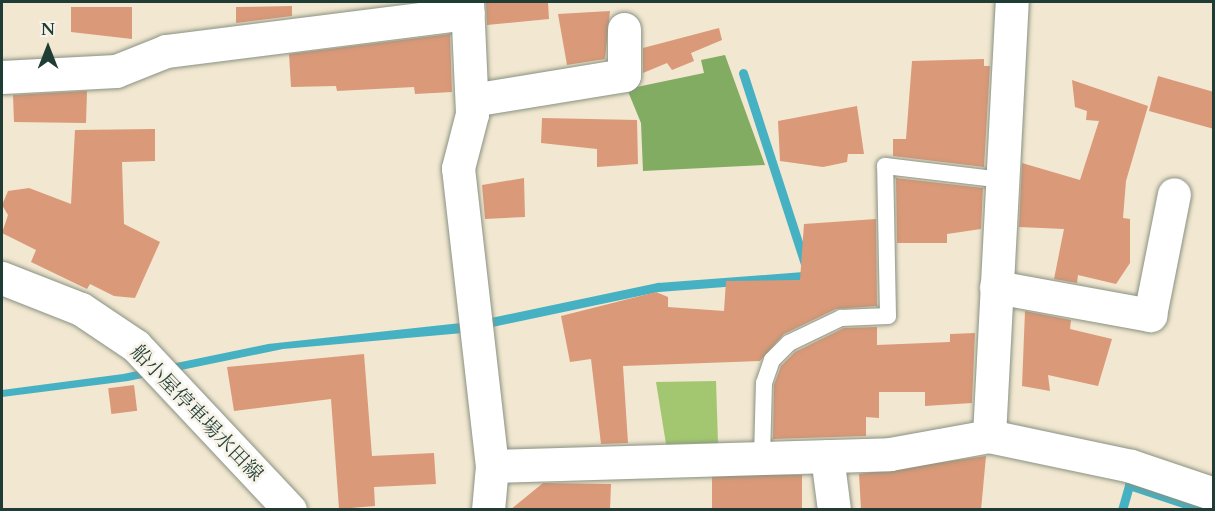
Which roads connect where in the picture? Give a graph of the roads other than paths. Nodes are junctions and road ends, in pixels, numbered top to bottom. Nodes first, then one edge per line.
1 (1012, 2) edge
2 (467, 7) edge
3 (624, 29) dead end
4 (2, 77) edge
5 (472, 100) junction
6 (1002, 180) junction
7 (1174, 194) dead end
8 (2, 278) edge
9 (996, 287) junction
10 (989, 436) junction
11 (827, 456) junction
12 (762, 458) junction
13 (492, 466) junction
14 (1214, 494) edge
15 (290, 510) edge
16 (488, 510) edge
17 (834, 510) edge

1 - 6 street
2 - 4 street
2 - 5 street
3 - 5 street
5 - 13 street
6 - 9 street
6 - 12 lane
7 - 9 street
8 - 15 street, 船小屋停車場水田線
9 - 10 street
10 - 11 street
10 - 14 street
11 - 12 street
11 - 17 street
12 - 13 street
13 - 16 street

